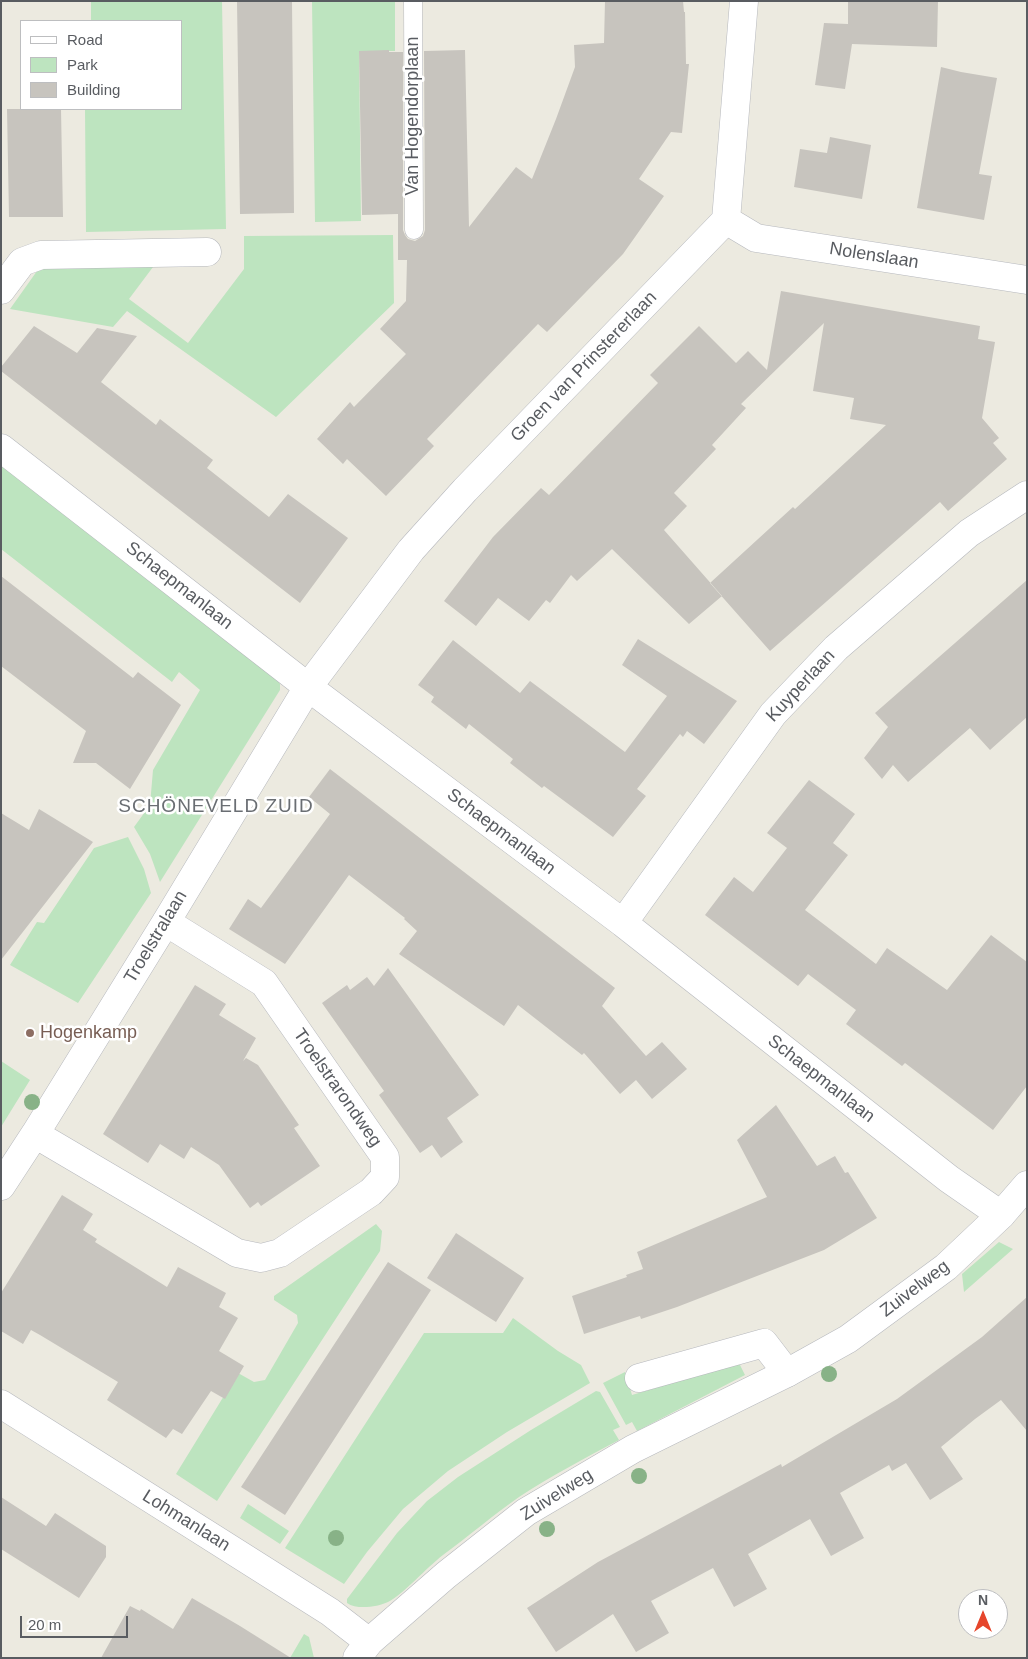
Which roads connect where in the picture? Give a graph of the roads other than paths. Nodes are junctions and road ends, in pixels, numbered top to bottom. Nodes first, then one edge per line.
1 (413, 1) edge
2 (744, 1) edge
3 (726, 220) junction
4 (414, 230) dead end
5 (207, 252) dead end
6 (1027, 280) edge
7 (1, 290) edge
8 (1, 448) edge
9 (1027, 495) edge
10 (308, 687) junction
11 (166, 922) junction
12 (623, 923) junction
13 (35, 1134) junction
14 (1027, 1184) edge
15 (1, 1186) edge
16 (1000, 1215) junction
17 (787, 1374) junction
18 (639, 1378) dead end
19 (1, 1404) edge
20 (363, 1650) edge

1 - 4 lane, Van Hogendorplaan
2 - 3 street
3 - 6 street, Nolenslaan
3 - 10 street, Groen van Prinstererlaan
5 - 7 street
8 - 10 street, Schaepmanlaan
9 - 12 street, Kuyperlaan
10 - 11 street, Troelstralaan
10 - 12 street, Schaepmanlaan
11 - 13 street, Troelstralaan
11 - 13 street, Troelstrarondweg
12 - 16 street, Schaepmanlaan
13 - 15 street, Troelstralaan
14 - 16 street, Zuivelweg
16 - 17 street, Zuivelweg
17 - 18 street
17 - 20 street, Zuivelweg
19 - 20 street, Lohmanlaan

